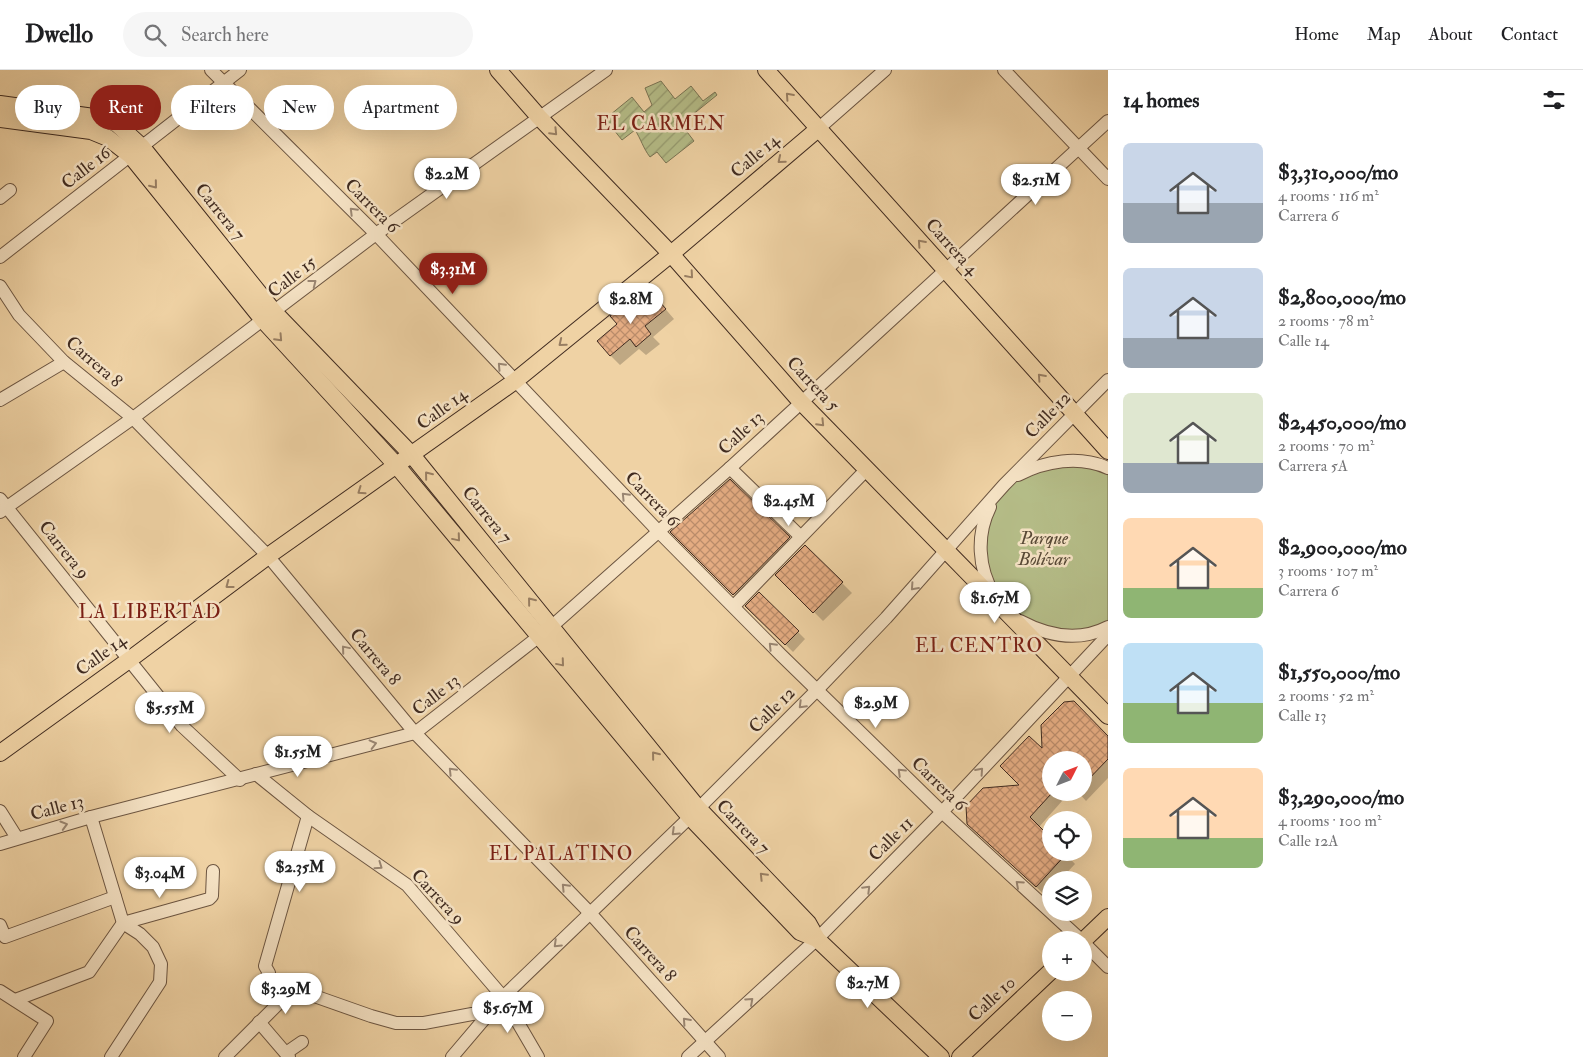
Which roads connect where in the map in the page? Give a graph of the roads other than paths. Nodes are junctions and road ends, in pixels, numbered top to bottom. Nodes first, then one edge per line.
1 (211, 70) edge
2 (240, 70) edge
3 (498, 70) edge
4 (606, 70) edge
5 (766, 70) edge
6 (885, 70) edge
7 (1004, 70) edge
8 (224, 83) junction
9 (0, 104) edge
10 (539, 117) junction
11 (0, 119) edge
12 (1108, 121) edge
13 (818, 129) junction
14 (113, 131) junction
15 (1077, 150) junction
16 (136, 152) junction
17 (1108, 179) edge
18 (376, 234) junction
19 (671, 254) junction
20 (0, 257) edge
21 (946, 271) junction
22 (0, 286) edge
23 (269, 317) junction
24 (64, 362) junction
25 (1108, 380) edge
26 (515, 381) junction
27 (0, 400) edge
28 (800, 401) junction
29 (1073, 413) junction
30 (134, 418) junction
31 (1108, 451) edge
32 (412, 455) junction
33 (397, 466) junction
34 (730, 468) junction
35 (1108, 468) edge
36 (866, 470) junction
37 (1004, 485) junction
38 (2, 506) edge
39 (659, 532) junction
40 (800, 536) junction
41 (946, 550) junction
42 (268, 556) junction
43 (734, 606) junction
44 (1005, 611) junction
45 (1108, 627) edge
46 (546, 632) junction
47 (1108, 635) edge
48 (129, 660) junction
49 (1068, 676) junction
50 (817, 690) junction
51 (1108, 716) edge
52 (416, 733) junction
53 (0, 753) edge
54 (256, 774) junction
55 (240, 780) junction
56 (0, 811) edge
57 (942, 812) junction
58 (694, 813) junction
59 (308, 816) junction
60 (91, 817) junction
61 (17, 838) junction
62 (0, 844) edge
63 (213, 871) dead end
64 (115, 897) junction
65 (590, 913) junction
66 (1108, 917) edge
67 (123, 923) junction
68 (2, 931) edge
69 (1072, 931) edge
70 (1092, 932) edge
71 (817, 939) junction
72 (1092, 950) edge
73 (1108, 966) edge
74 (1042, 980) edge
75 (293, 989) junction
76 (0, 991) edge
77 (503, 997) junction
78 (15, 1000) junction
79 (489, 1014) junction
80 (259, 1022) junction
81 (302, 1042) dead end
82 (704, 1042) junction
83 (288, 1055) edge
84 (456, 1055) edge
85 (24, 1057) edge
86 (111, 1057) edge
87 (224, 1057) edge
88 (538, 1057) edge
89 (688, 1057) edge
90 (719, 1057) edge
91 (941, 1057) edge
92 (960, 1057) edge

1 - 8 street, Carrera 6
2 - 8 street, Calle 16
3 - 10 main road, Carrera 5
4 - 10 street, Calle 15
13 -> 5 main road, Carrera 4
6 - 13 street, Calle 14
7 - 15 street
8 - 16 street, Calle 16
18 -> 8 street, Carrera 6
9 - 14 main road
10 - 18 street, Calle 15
10 -> 19 main road, Carrera 5
11 - 14 main road
12 - 15 street
13 -> 19 main road, Calle 14
21 -> 13 main road, Carrera 4
14 - 16 main road, Carrera 7
15 - 17 street
15 - 21 street
16 - 20 street, Calle 16
16 - 23 main road, Carrera 7
23 -> 18 street, Calle 15
26 -> 18 street, Carrera 6
19 -> 26 main road, Calle 14
19 -> 28 main road, Carrera 5
21 - 28 street, Calle 13
29 -> 21 main road, Carrera 4
22 - 24 street, Carrera 8
23 - 30 street, Calle 15
23 - 32 main road, Carrera 7
23 -> 33 main road, Carrera 7
24 - 27 street
24 - 30 street, Carrera 8
25 - 29 street, Calle 12
26 - 32 main road, Calle 14
39 -> 26 street, Carrera 6
28 - 34 street, Calle 13
28 -> 36 main road, Carrera 5
29 - 31 main road, Carrera 4
29 - 37 street, Calle 12
30 - 38 street, Calle 15
30 - 42 street, Carrera 8
32 - 33 main road, Calle 14
46 -> 32 main road, Carrera 7
33 -> 42 main road, Calle 14
33 -> 46 main road, Carrera 7
34 - 39 street, Calle 13
34 - 40 street
35 - 37 street
36 - 40 street
36 - 41 main road, Carrera 5
37 - 41 street, Calle 12
37 - 44 street
38 - 48 street, Carrera 9
39 - 43 street, Carrera 6
39 - 46 street, Calle 13
40 - 43 street
41 - 44 main road, Carrera 5
41 -> 50 street, Calle 12
42 -> 48 main road, Calle 14
52 -> 42 street, Carrera 8
50 -> 43 street, Carrera 6
44 - 45 street
44 - 49 main road, Carrera 5
46 - 52 street, Calle 13
46 - 58 main road, Carrera 7
47 - 49 street, Calle 11
48 - 53 main road, Calle 14
48 - 55 street, Carrera 9
49 - 51 main road, Carrera 5
57 -> 49 street, Calle 11
57 -> 50 street, Carrera 6
50 -> 58 street, Calle 12
54 -> 52 street, Calle 13
65 -> 52 street, Carrera 8
54 - 55 street, Calle 13
54 - 59 street, Carrera 9
55 - 60 street, Calle 13
56 - 61 street
69 -> 57 street, Carrera 6
71 -> 57 street, Calle 11
58 -> 65 street, Calle 12
58 - 71 main road, Carrera 7
59 - 75 street
59 -> 77 street, Carrera 9
61 -> 60 street, Calle 13
60 - 64 street
61 - 62 street, Calle 13
63 - 67 street
64 - 67 street
64 - 68 street
65 -> 77 street, Calle 12
82 -> 65 street, Carrera 8
66 - 70 main road
67 - 78 street
67 - 86 street
82 -> 71 street, Calle 11
71 - 91 main road, Carrera 7
72 - 73 street, Carrera 6
74 - 92 main road, Calle 10
75 - 79 street
75 - 80 street
76 - 78 street
77 - 79 street, Calle 12
77 - 88 street, Carrera 9
78 - 85 street
79 - 84 street, Calle 12
80 - 83 street
80 - 87 street
81 - 83 street
82 - 89 street, Calle 11
82 - 90 street, Carrera 8

